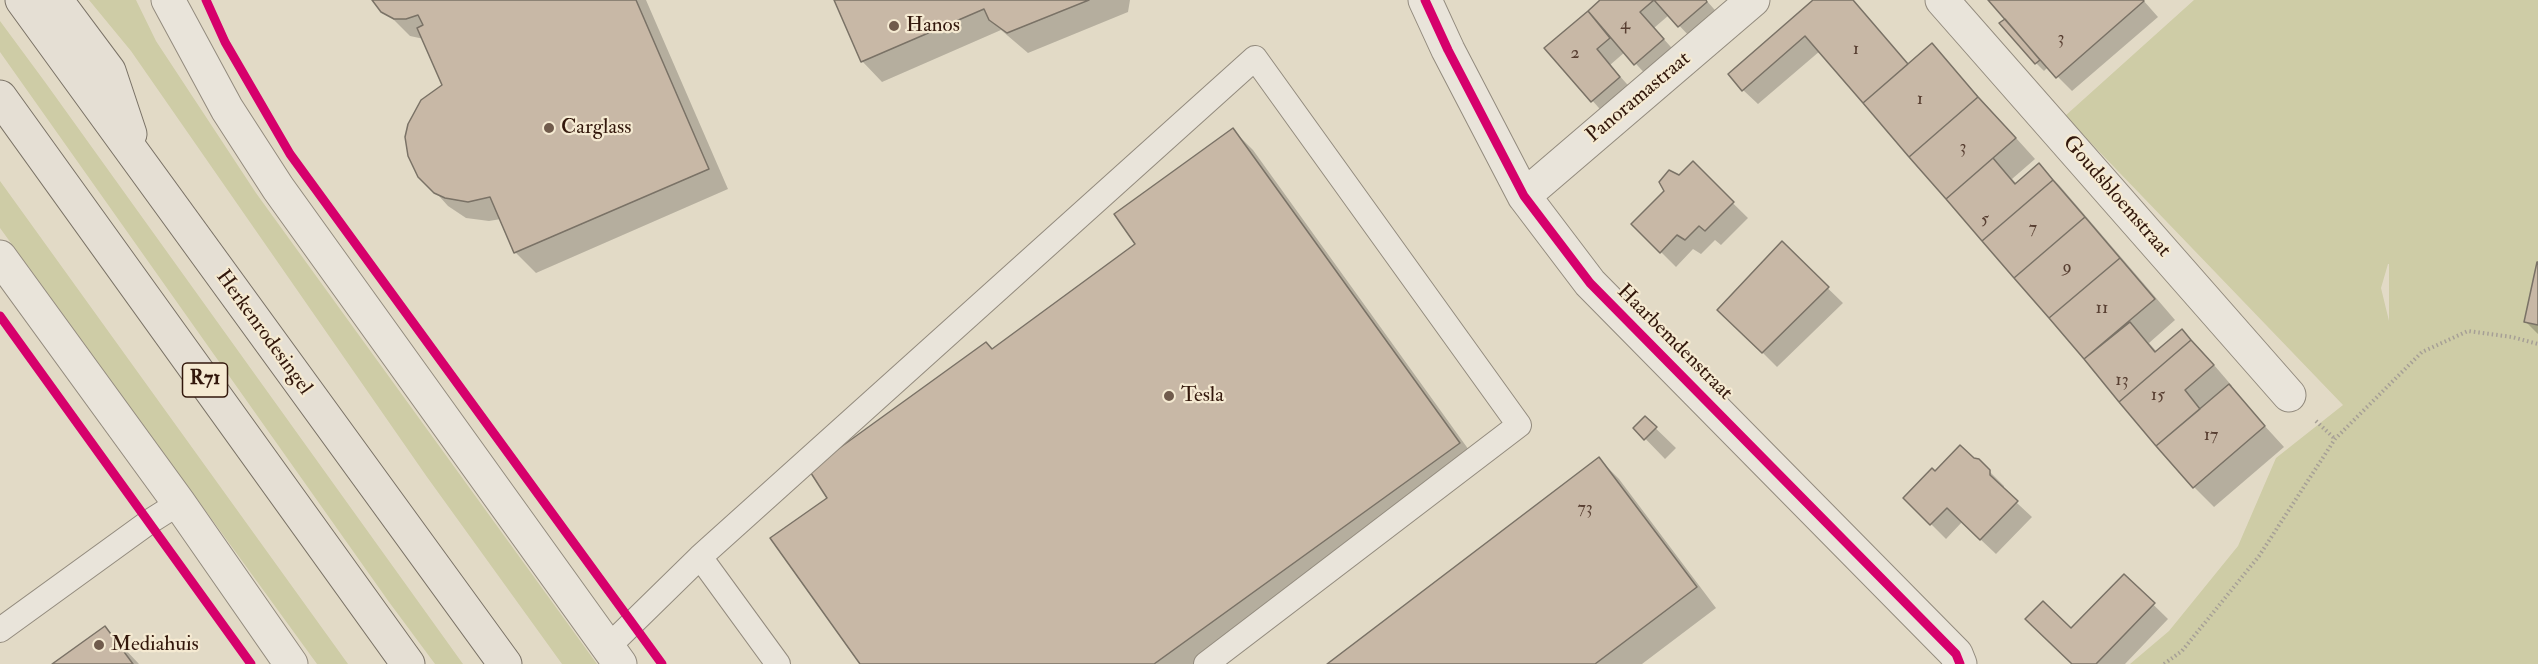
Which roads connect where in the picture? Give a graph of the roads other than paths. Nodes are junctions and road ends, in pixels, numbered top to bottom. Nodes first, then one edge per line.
1 (21, 0) edge
2 (56, 0) edge
3 (168, 0) edge
4 (1425, 0) edge
5 (1754, 0) edge
6 (1942, 0) edge
7 (0, 97) edge
8 (140, 165) junction
9 (1524, 196) junction
10 (0, 257) edge
11 (2289, 395) dead end
12 (179, 503) junction
13 (700, 557) junction
14 (0, 630) edge
15 (614, 655) edge
16 (291, 664) edge
17 (408, 664) edge
18 (506, 664) edge
19 (778, 664) edge
20 (1206, 664) edge
21 (1960, 664) edge

1 - 8 highway, Herkenrodesingel
2 - 8 highway
3 - 15 street
4 - 9 street, Haarbemdenstraat
5 - 9 street, Panoramastraat
6 - 11 street, Goudsbloemstraat
7 - 17 highway, R71
8 - 18 highway, Herkenrodesingel
9 - 21 street, Haarbemdenstraat
10 - 12 street
12 - 14 lane
12 - 16 street
13 - 15 lane
13 - 19 lane
13 - 20 lane

